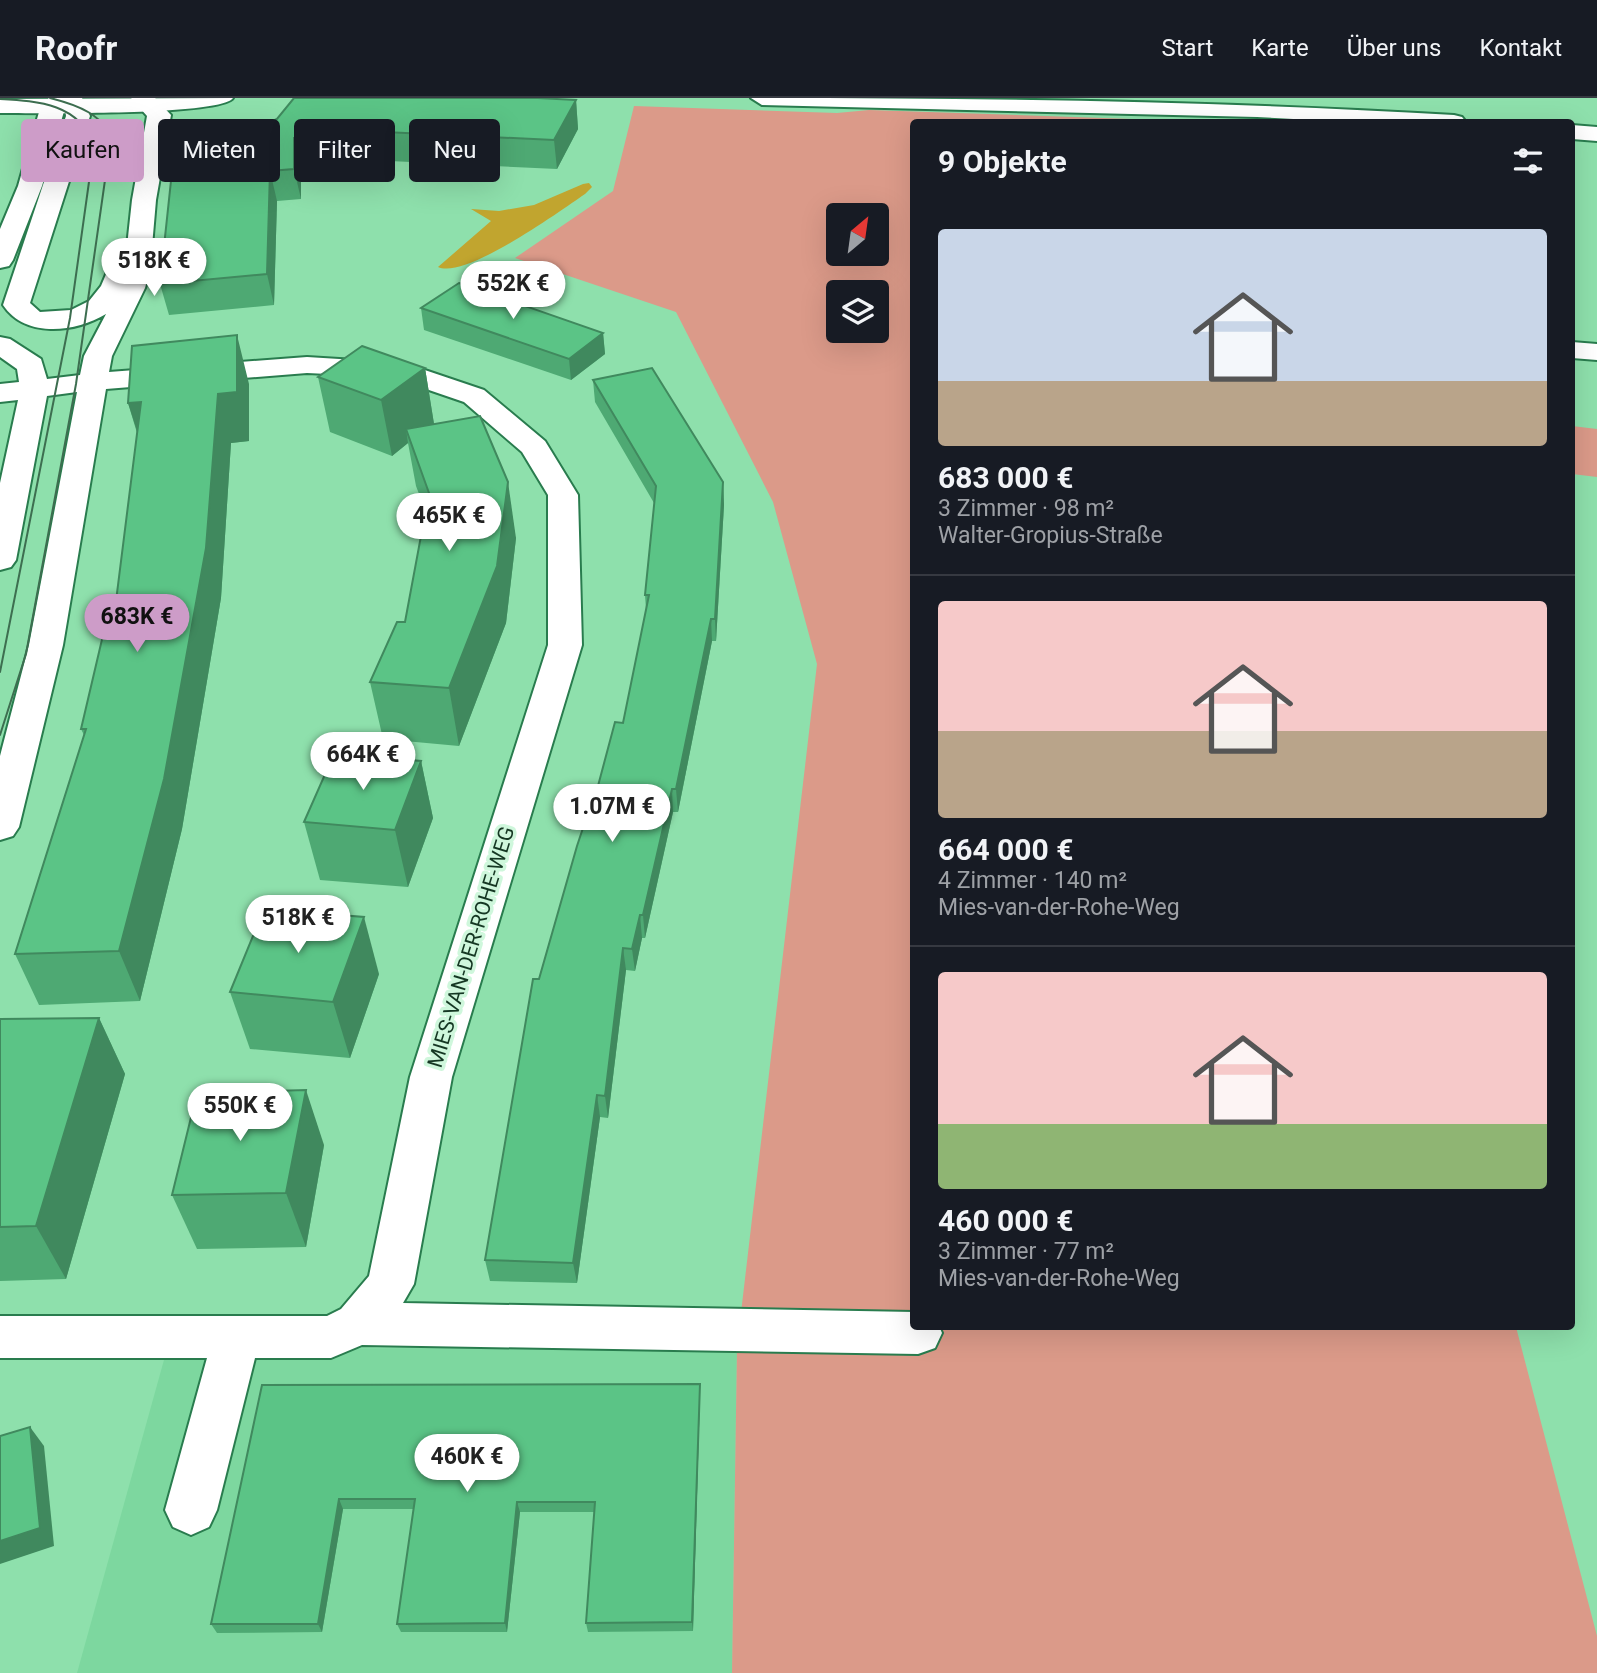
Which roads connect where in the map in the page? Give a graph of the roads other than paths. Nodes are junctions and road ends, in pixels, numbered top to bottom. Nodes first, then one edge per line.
1 (222, 98) edge
2 (762, 98) edge
3 (153, 100) edge
4 (66, 102) edge
5 (0, 106) edge
6 (1258, 116) edge
7 (1356, 119) edge
8 (1575, 132) edge
9 (1597, 134) edge
10 (30, 186) junction
11 (0, 188) edge
12 (0, 260) edge
13 (0, 345) edge
14 (1575, 350) edge
15 (1597, 352) edge
16 (93, 382) junction
17 (34, 389) junction
18 (0, 393) edge
19 (0, 560) edge
20 (0, 827) edge
21 (358, 1324) junction
22 (918, 1333) dead end
23 (0, 1337) edge
24 (237, 1338) junction
25 (191, 1510) dead end

1 - 3 street
2 - 6 street
3 - 4 street
3 - 4 street
3 - 16 street
4 - 5 street
4 - 10 street
6 - 7 street
8 - 9 street
10 - 11 street
10 - 12 street
13 - 17 street
14 - 15 street
16 - 17 street, MIES-VAN-DER-ROHE-WEG
16 - 20 street
16 - 21 street, MIES-VAN-DER-ROHE-WEG
17 - 18 street, MIES-VAN-DER-ROHE-WEG
17 - 19 street
21 - 22 street, MIES-VAN-DER-ROHE-WEG
21 - 24 street, MIES-VAN-DER-ROHE-WEG
23 - 24 street, MIES-VAN-DER-ROHE-WEG
24 - 25 street

